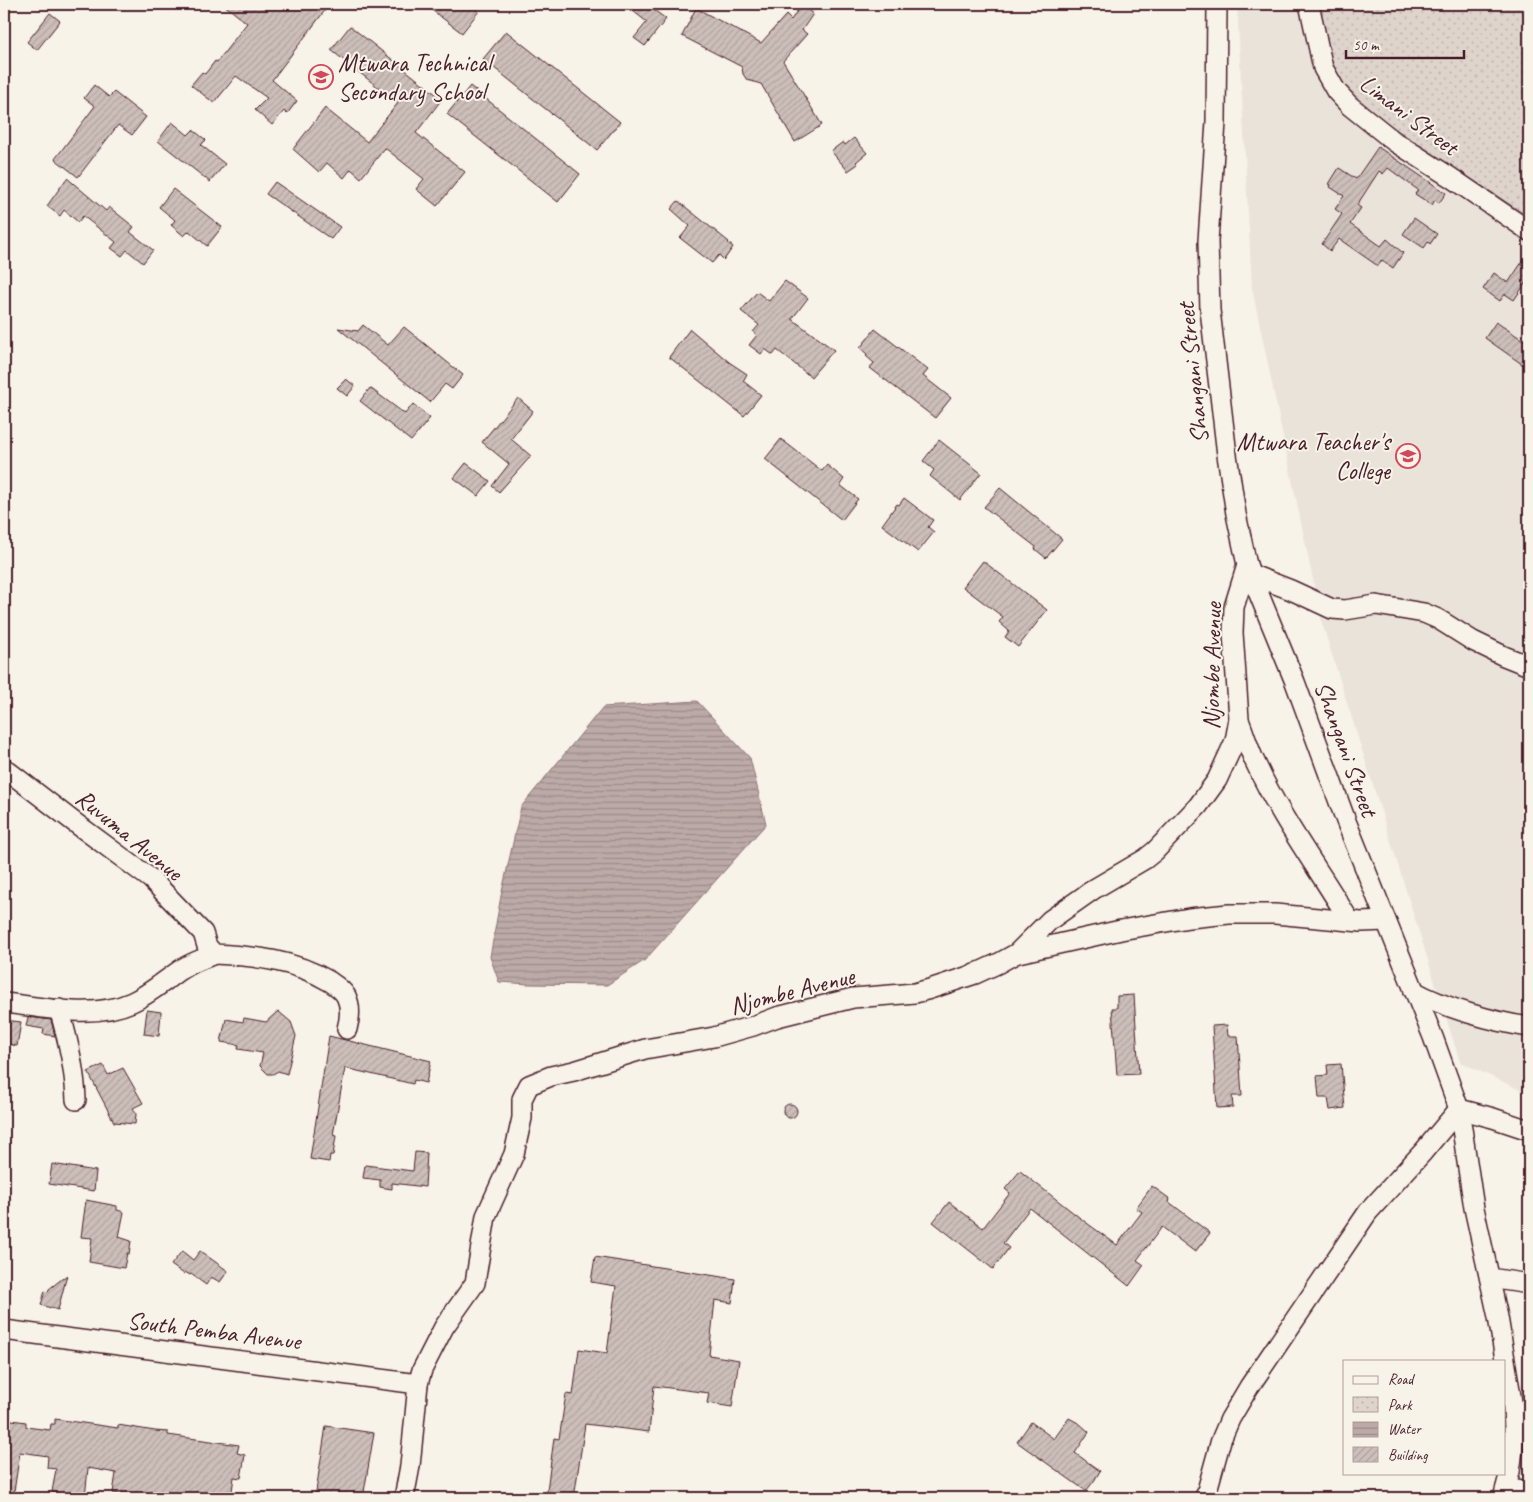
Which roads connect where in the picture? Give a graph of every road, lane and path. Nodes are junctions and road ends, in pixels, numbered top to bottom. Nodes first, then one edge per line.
1 (1309, 4) edge
2 (1215, 5) edge
3 (1529, 231) edge
4 (1249, 569) junction
5 (1529, 666) edge
6 (1239, 719) junction
7 (4, 768) edge
8 (1349, 920) junction
9 (1386, 921) junction
10 (1016, 953) junction
11 (214, 954) junction
12 (1414, 991) junction
13 (4, 1003) edge
14 (59, 1009) junction
15 (1529, 1027) edge
16 (347, 1029) dead end
17 (76, 1100) dead end
18 (1459, 1109) junction
19 (1529, 1130) edge
20 (1490, 1278) junction
21 (1529, 1284) edge
22 (4, 1330) edge
23 (1506, 1360) edge
24 (1506, 1361) edge
25 (418, 1384) junction
26 (1529, 1492) edge
27 (1505, 1493) edge
28 (404, 1498) edge
29 (1205, 1498) edge

1 - 3 street, Limani Street
2 - 4 street, Shangani Street
4 - 5 street
4 - 6 street, Njombe Avenue
4 - 9 street, Shangani Street
6 - 8 street
6 - 10 street, Njombe Avenue
7 - 11 street, Ruvuma Avenue
8 - 9 street
8 - 10 street
9 - 12 street, Shangani Street
10 - 25 street, Njombe Avenue
11 - 14 street
11 - 16 street
12 - 15 street
12 - 18 street, Shangani Street
13 - 14 street
14 - 17 street
18 - 19 street
18 - 20 street, Shangani Street
18 - 29 street
20 - 21 street
20 - 23 street, Shangani Street
22 - 25 street, South Pemba Avenue
24 - 27 street, Shangani Street
25 - 28 street, Njombe Avenue
26 - 27 street

